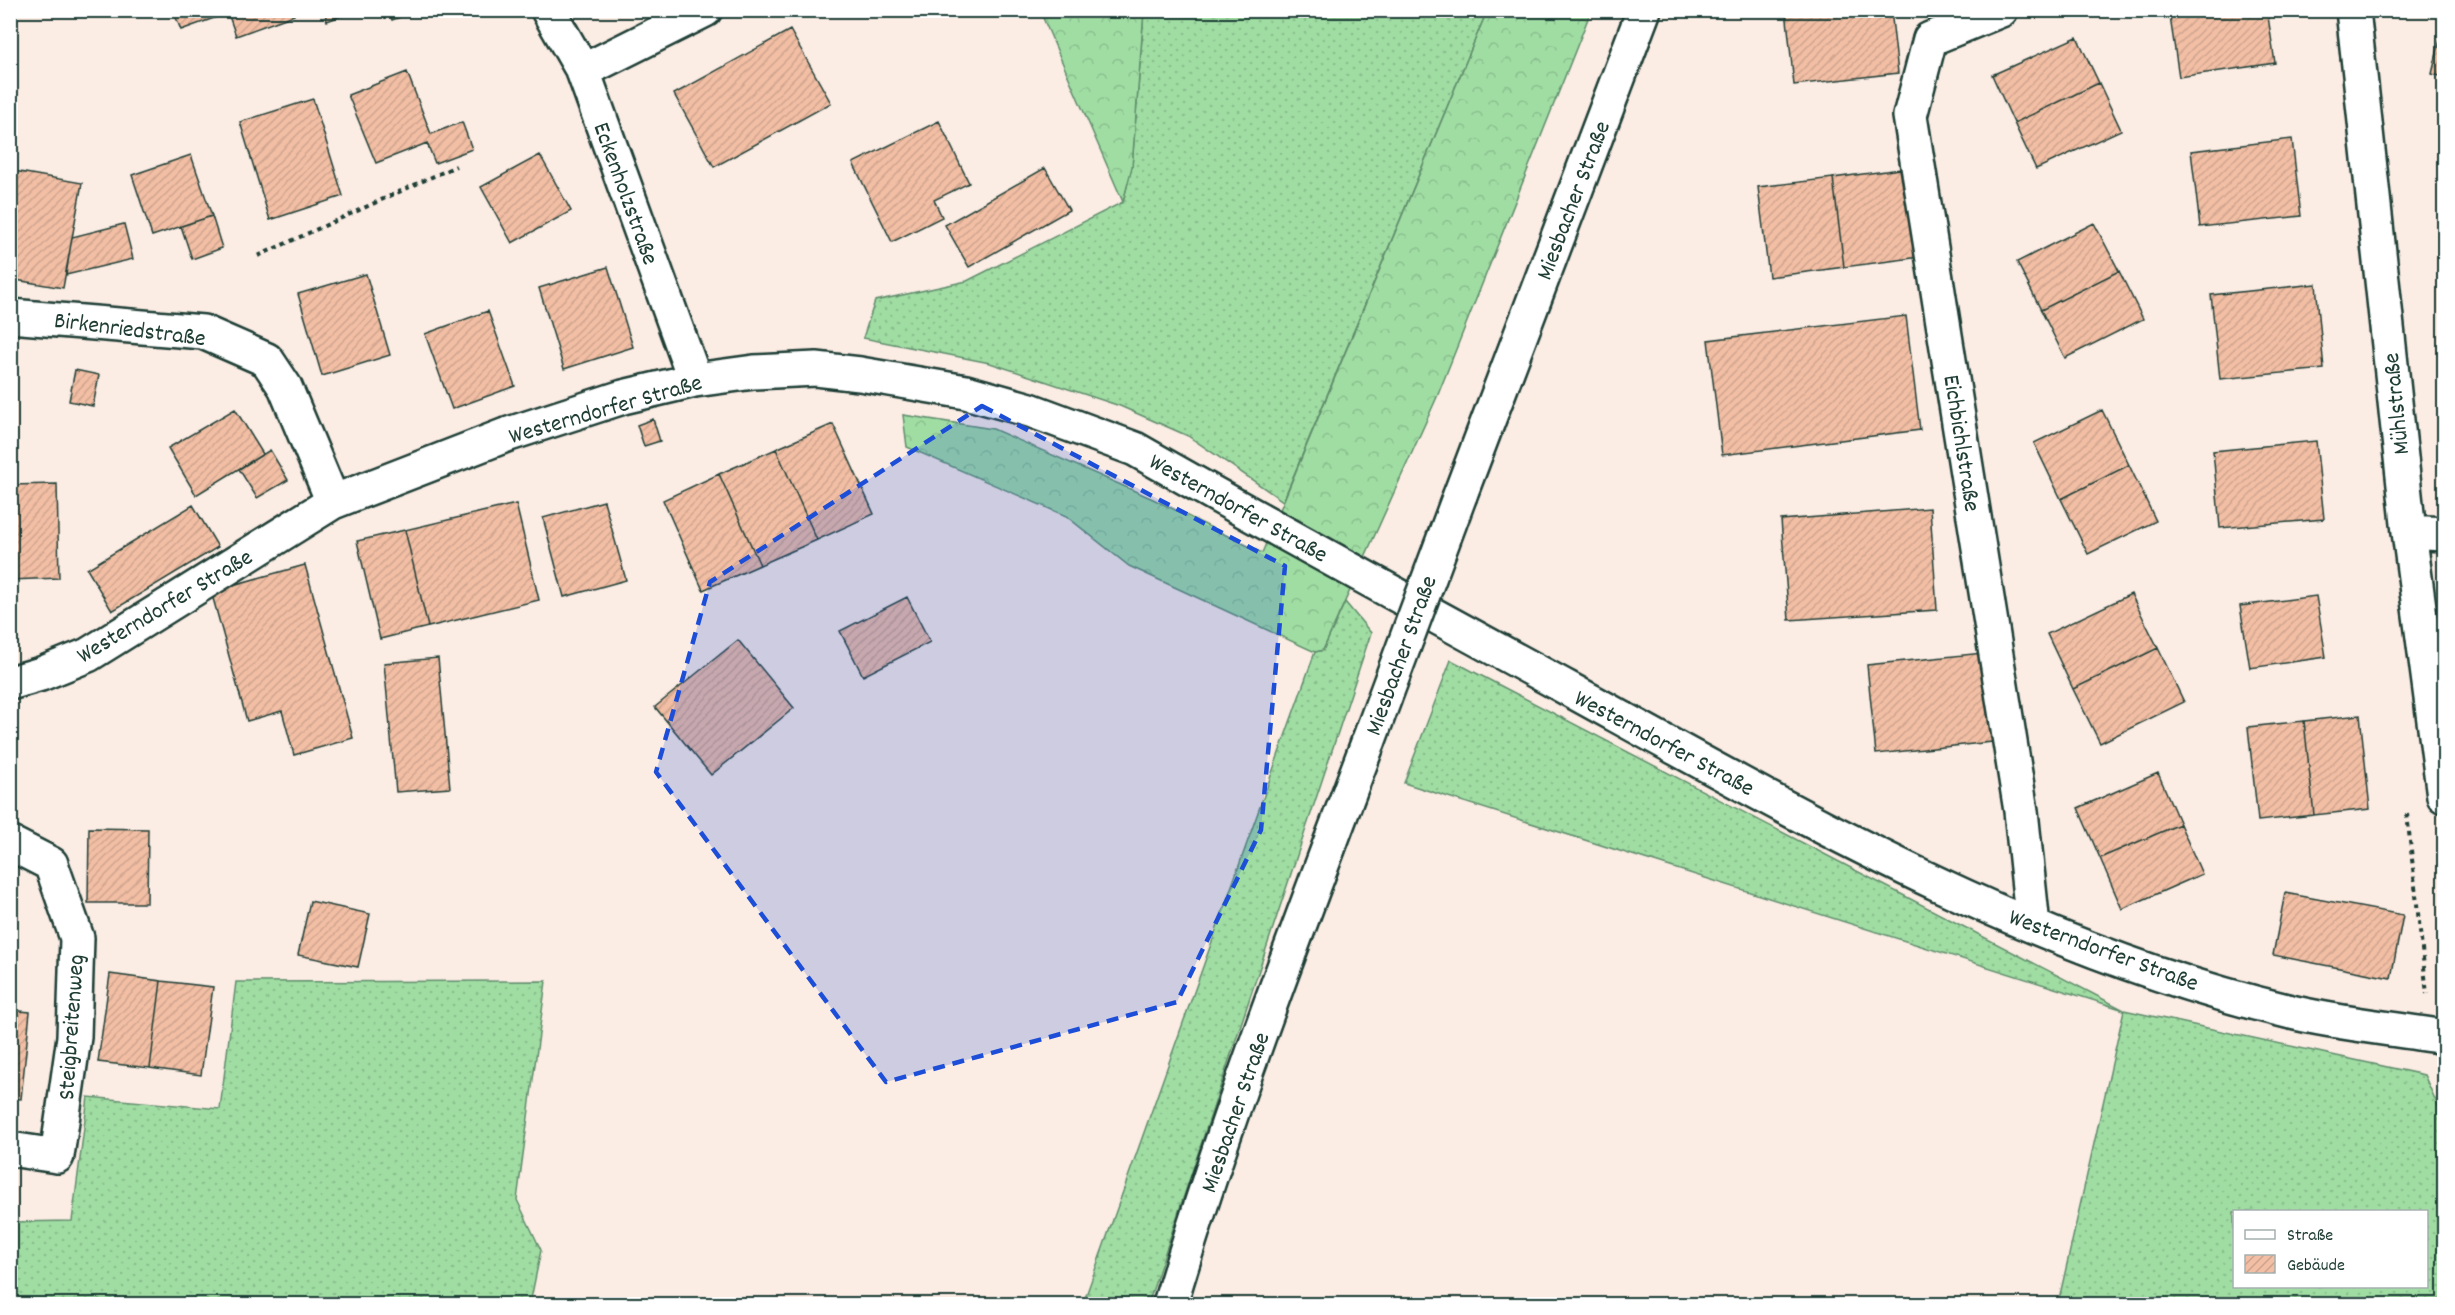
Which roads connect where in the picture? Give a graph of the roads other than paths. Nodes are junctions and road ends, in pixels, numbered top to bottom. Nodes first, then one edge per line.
1 (548, 10) edge
2 (705, 10) edge
3 (1644, 10) edge
4 (2001, 10) edge
5 (2353, 10) edge
6 (583, 71) junction
7 (10, 315) edge
8 (695, 380) junction
9 (333, 502) junction
10 (2409, 532) junction
11 (2445, 534) edge
12 (10, 683) edge
13 (2445, 796) edge
14 (10, 843) edge
15 (2032, 926) junction
16 (2445, 1037) edge
17 (10, 1149) edge
18 (1170, 1305) edge

1 - 6 street, Eckenholzstraße
2 - 6 street
3 - 18 street, Miesbacher Straße, bridge
4 - 15 street, Eichbichlstraße
5 - 10 street, Mühlstraße
6 - 8 street, Eckenholzstraße
7 - 9 street, Birkenriedstraße
8 - 9 street, Westerndorfer Straße
8 - 15 street, Westerndorfer Straße
9 - 12 street, Westerndorfer Straße
10 - 11 street
10 - 13 street, Mühlstraße
14 - 17 street, Steigbreitenweg
15 - 16 street, Westerndorfer Straße

